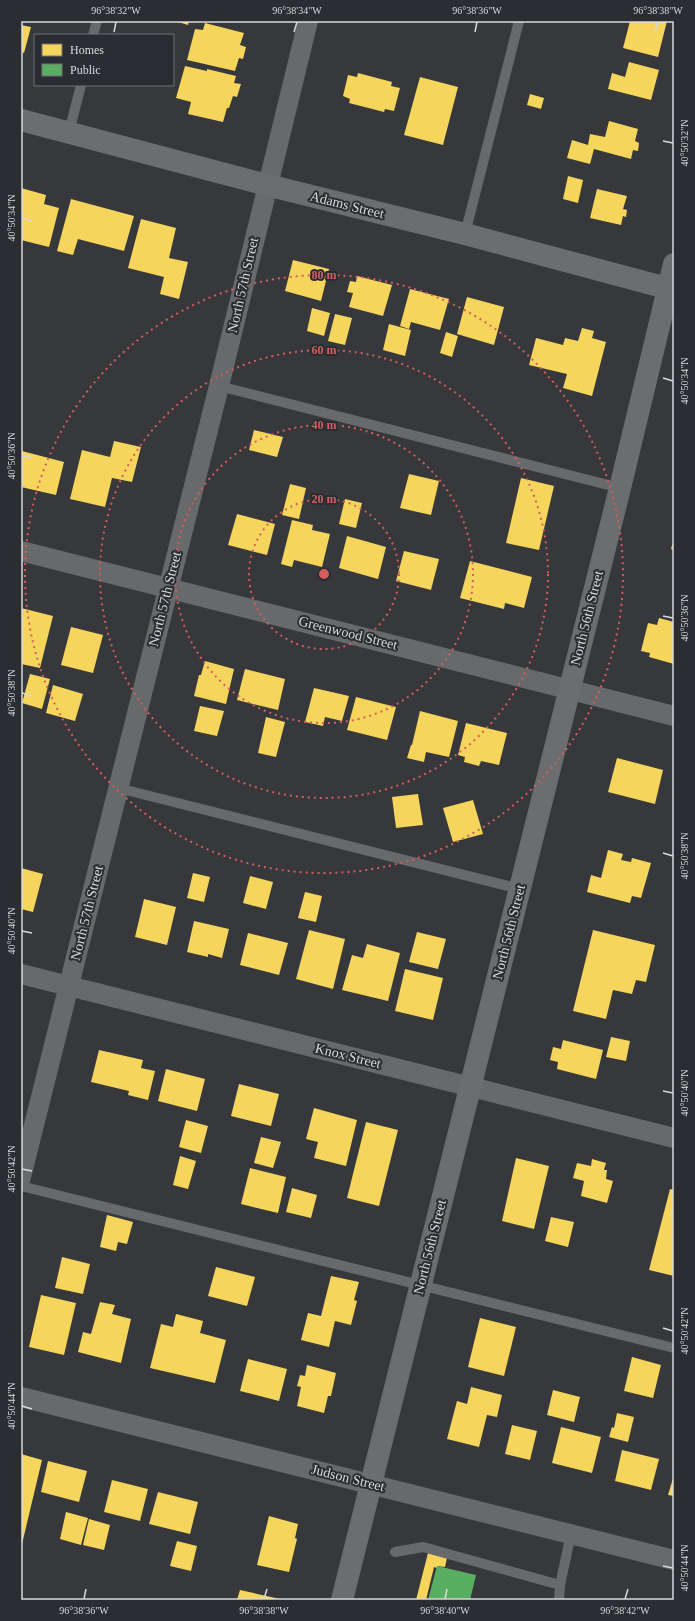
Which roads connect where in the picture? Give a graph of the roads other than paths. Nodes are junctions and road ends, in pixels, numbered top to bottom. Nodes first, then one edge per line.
1 (97, 21) edge
2 (308, 21) edge
3 (519, 21) edge
4 (93, 34) edge
5 (81, 86) edge
6 (21, 120) edge
7 (69, 132) junction
8 (267, 186) junction
9 (465, 234) junction
10 (674, 264) edge
11 (671, 289) edge
12 (219, 386) junction
13 (620, 488) junction
14 (21, 551) edge
15 (168, 588) junction
16 (569, 690) junction
17 (674, 716) edge
18 (118, 788) junction
19 (520, 888) junction
20 (21, 974) edge
21 (69, 986) junction
22 (470, 1086) junction
23 (674, 1138) edge
24 (21, 1176) edge
25 (21, 1186) edge
26 (421, 1285) junction
27 (674, 1348) edge
28 (21, 1398) edge
29 (371, 1484) junction
30 (571, 1534) junction
31 (395, 1552) dead end
32 (674, 1560) edge
33 (560, 1585) junction
34 (342, 1600) edge
35 (559, 1600) edge

1 - 4 lane
2 - 8 street, North 57th Street
3 - 9 lane
5 - 7 lane
6 - 7 street, Adams Street
7 - 8 street, Adams Street
8 - 9 street, Adams Street
8 - 12 street, North 57th Street
9 - 11 street, Adams Street
10 - 11 street, North 56th Street
11 - 13 street, North 56th Street
12 - 13 lane
12 - 15 street, North 57th Street
13 - 16 street, North 56th Street
14 - 15 street, Greenwood Street
15 - 16 street, Greenwood Street
15 - 18 street, North 57th Street
16 - 17 street, Greenwood Street
16 - 19 street, North 56th Street
18 - 19 lane
18 - 21 street, North 57th Street
19 - 22 street, North 56th Street
20 - 21 street, Knox Street
21 - 22 street, Knox Street
21 - 24 street, North 57th Street
22 - 23 street, Knox Street
22 - 26 street, North 56th Street
25 - 26 lane
26 - 27 lane
26 - 29 street, North 56th Street
28 - 29 street, Judson Street
29 - 30 street, Judson Street
29 - 34 street, North 56th Street
30 - 32 street, Judson Street
30 - 33 lane
31 - 33 lane
33 - 35 lane

